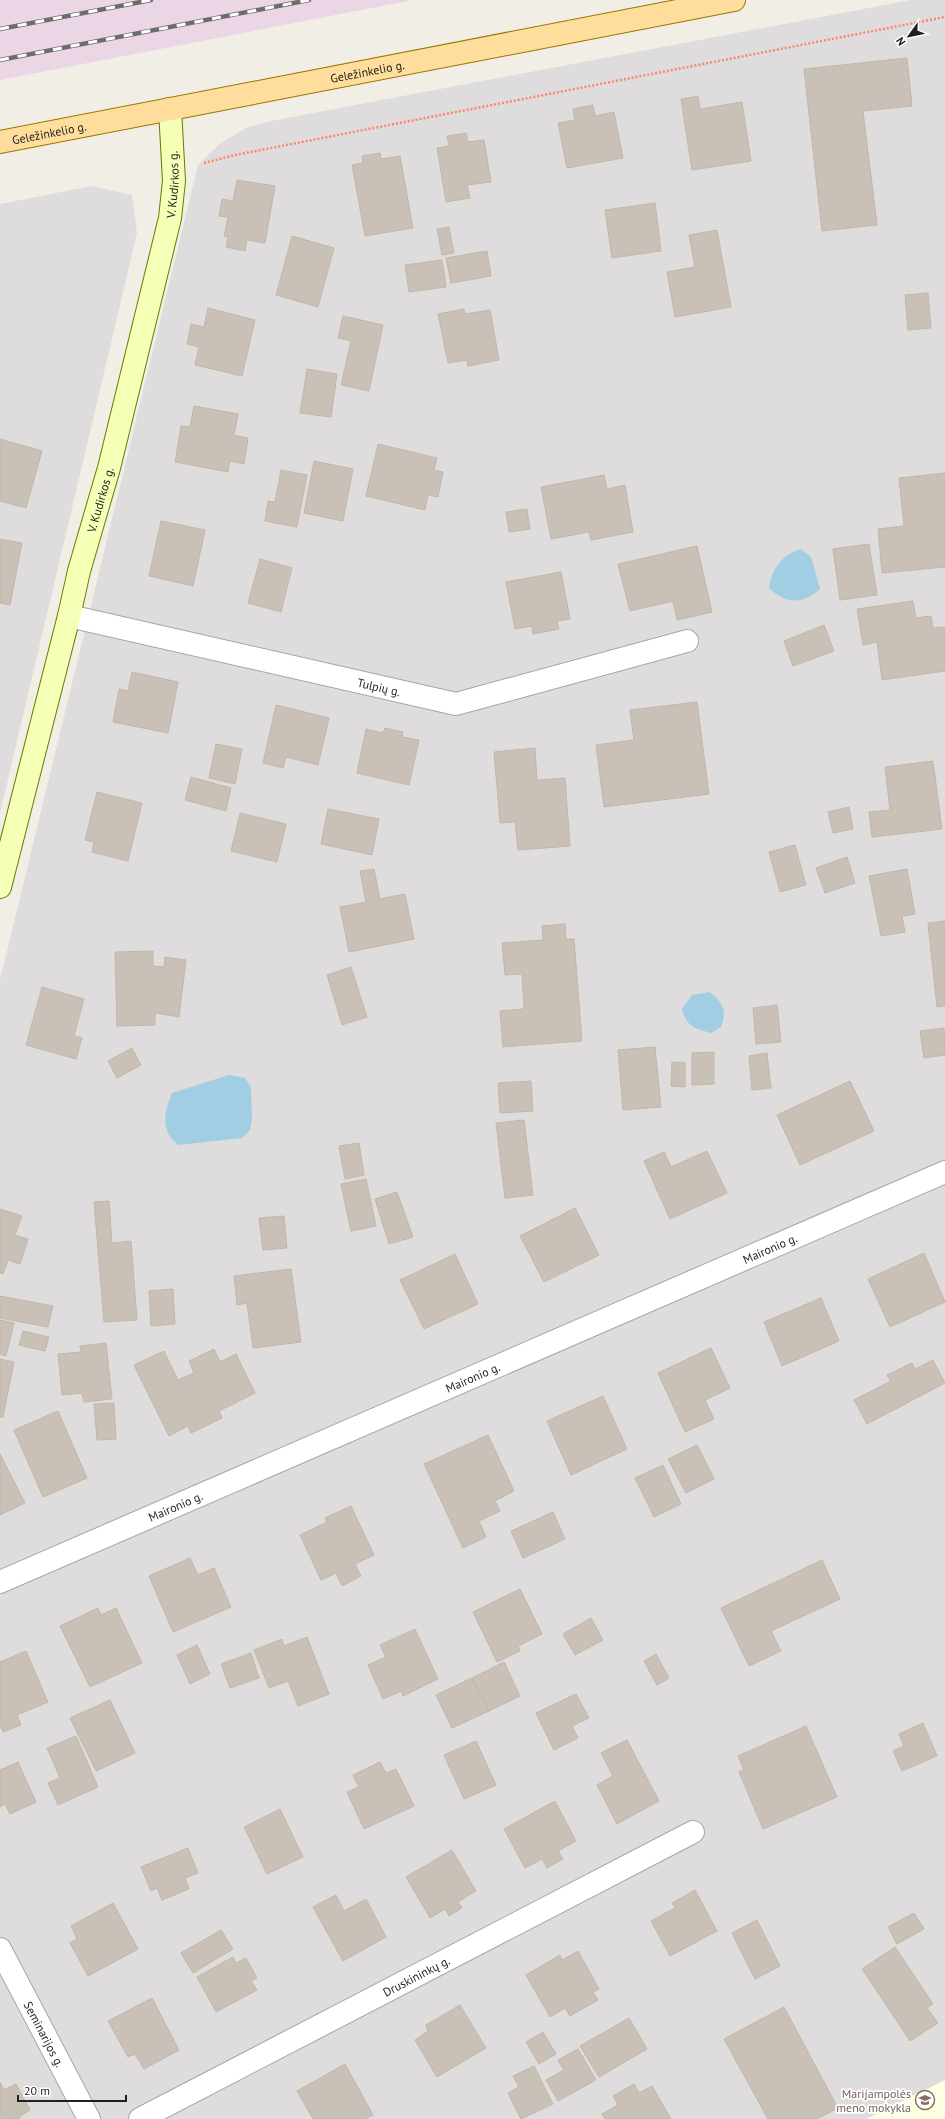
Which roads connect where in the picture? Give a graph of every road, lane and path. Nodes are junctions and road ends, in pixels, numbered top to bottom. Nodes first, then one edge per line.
1 (734, 0) edge
2 (945, 17) edge
3 (170, 109) junction
4 (0, 142) edge
5 (173, 171) junction
6 (70, 616) junction
7 (687, 641) dead end
8 (0, 887) edge
9 (945, 1172) edge
10 (0, 1582) edge
11 (693, 1832) dead end
12 (0, 1949) edge
13 (89, 2119) edge
14 (140, 2119) edge

1 - 3 main road, Geležinkelio g.
2 - 5 path
3 - 4 main road, Geležinkelio g.
3 - 5 main road, V. Kudirkos g.
5 - 6 main road, V. Kudirkos g.
6 - 7 street, Tulpių g.
6 - 8 main road, V. Kudirkos g.
9 - 10 street, Maironio g.
11 - 14 street, Druskininkų g.
12 - 13 street, Seminarijos g.

